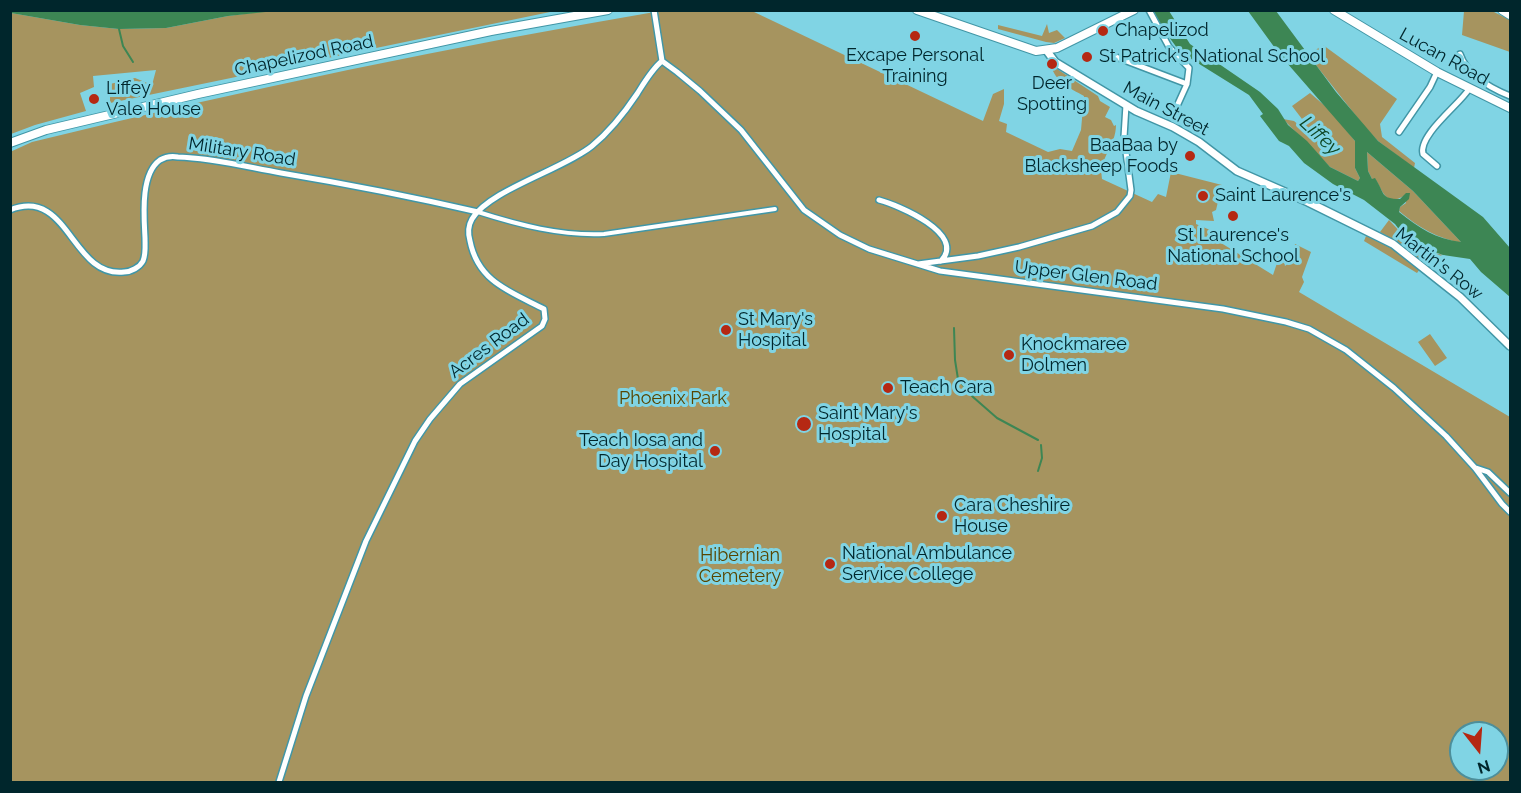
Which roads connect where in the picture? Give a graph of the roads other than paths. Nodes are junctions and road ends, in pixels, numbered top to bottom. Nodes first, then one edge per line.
1 (608, 10) edge
2 (654, 10) edge
3 (916, 10) edge
4 (1134, 10) edge
5 (1149, 10) edge
6 (1334, 10) edge
7 (1502, 10) edge
8 (1510, 15) edge
9 (1047, 51) junction
10 (1460, 54) dead end
11 (1116, 57) dead end
12 (662, 61) junction
13 (1437, 72) junction
14 (1187, 84) junction
15 (1469, 89) junction
16 (1510, 96) edge
17 (1126, 105) junction
18 (1177, 106) dead end
19 (1510, 108) edge
20 (1398, 132) dead end
21 (10, 143) edge
22 (1437, 166) dead end
23 (879, 200) dead end
24 (1308, 202) joint
25 (775, 209) dead end
26 (10, 210) edge
27 (478, 212) junction
28 (941, 261) junction
29 (915, 264) junction
30 (1510, 346) edge
31 (1475, 468) junction
32 (1510, 492) edge
33 (1510, 512) edge
34 (279, 783) edge

1 - 21 main road, Chapelizod Road
2 - 12 street
3 - 9 main road
4 - 9 main road
5 - 14 street
6 - 13 main road, Lucan Road
7 - 8 main road
9 - 17 street, Main Street
10 - 16 street
11 - 14 street
12 - 27 street
12 - 29 street, Upper Glen Road
13 - 15 main road, Lucan Road
13 - 20 street
14 - 18 street
15 - 19 main road, Lucan Road
15 - 22 street
17 - 24 street, Main Street
17 - 28 street
23 - 28 street
24 - 30 street, Martin's Row
25 - 27 street
26 - 27 street, Military Road
27 - 34 street, Acres Road
28 - 29 street
29 - 31 street, Upper Glen Road
31 - 32 street
31 - 33 street, Upper Glen Road

